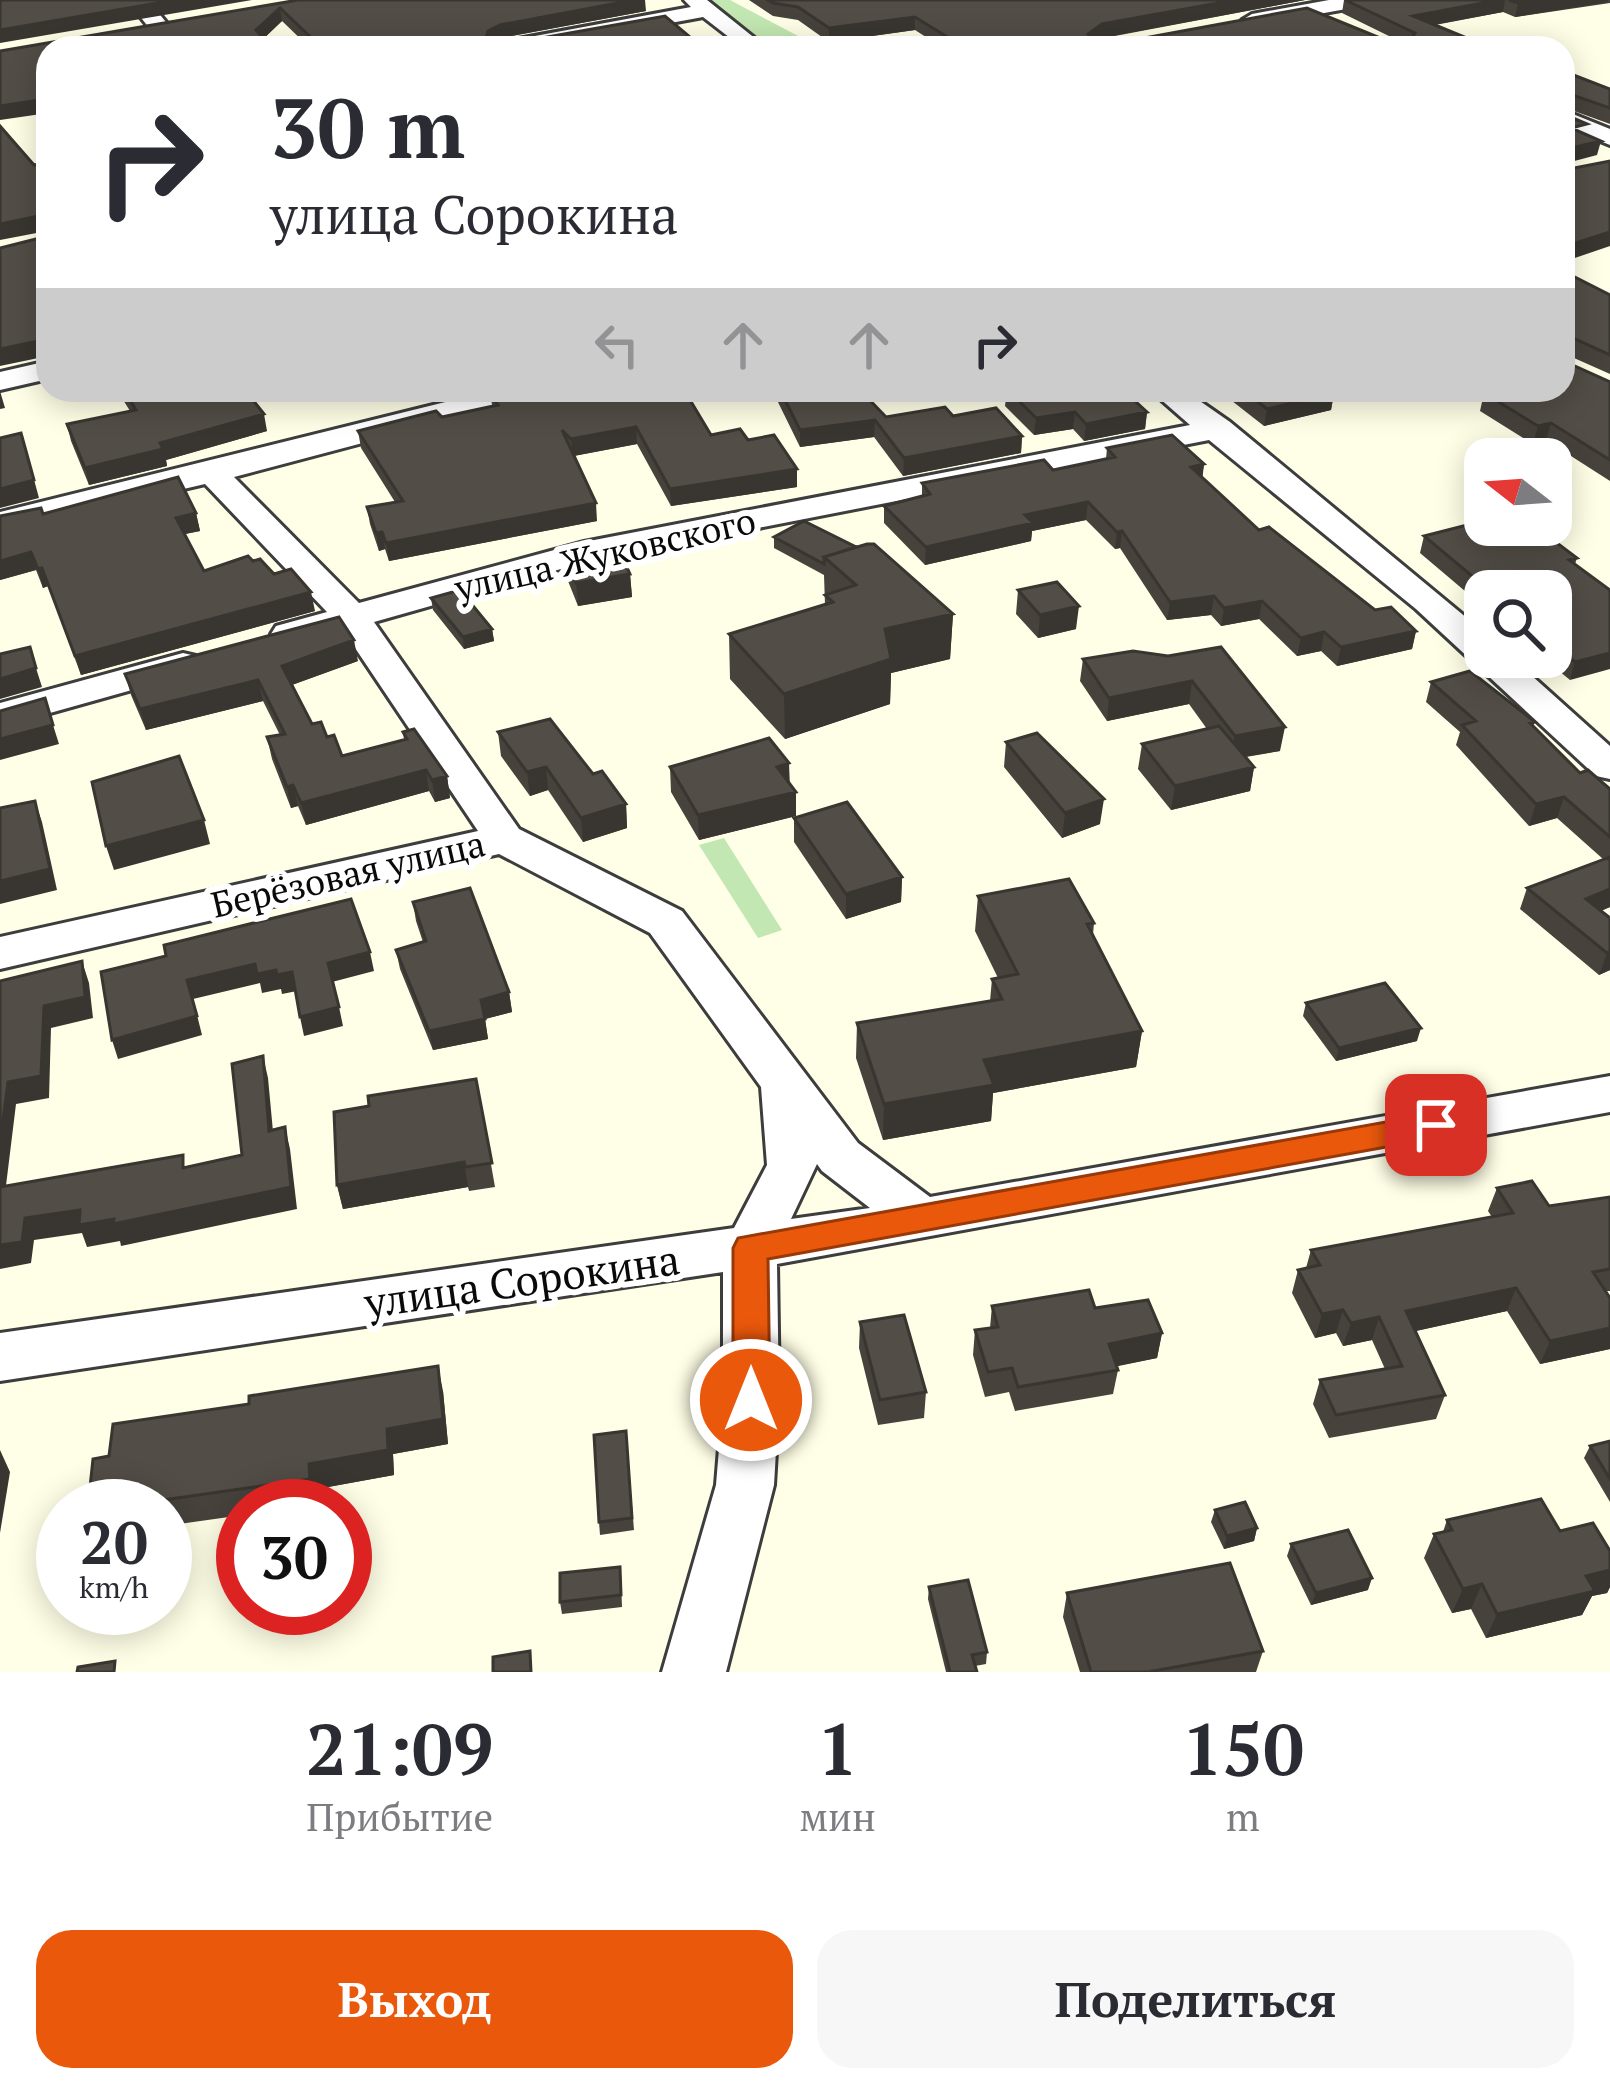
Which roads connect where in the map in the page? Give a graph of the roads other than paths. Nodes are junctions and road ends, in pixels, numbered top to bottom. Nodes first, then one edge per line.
1 (137, 0) edge
2 (1283, 0) edge
3 (1363, 0) edge
4 (701, 5) edge
5 (1307, 10) junction
6 (1239, 23) edge
7 (1343, 25) edge
8 (166, 36) edge
9 (558, 36) edge
10 (741, 36) edge
11 (1575, 122) edge
12 (1610, 138) edge
13 (36, 373) edge
14 (0, 381) edge
15 (433, 402) edge
16 (1182, 402) edge
17 (1219, 429) junction
18 (212, 472) junction
19 (0, 521) edge
20 (352, 617) junction
21 (1464, 634) edge
22 (264, 641) edge
23 (220, 654) edge
24 (1512, 678) edge
25 (0, 715) edge
26 (1610, 766) edge
27 (504, 839) junction
28 (0, 953) edge
29 (785, 1084) junction
30 (1610, 1094) edge
31 (921, 1219) junction
32 (750, 1248) junction
33 (0, 1357) edge
34 (694, 1672) edge

1 - 8 street
2 - 5 street
3 - 5 street
4 - 9 street
4 - 10 street
5 - 6 street
5 - 7 street
11 - 12 street
13 - 14 street
15 - 18 street
16 - 17 street
17 - 20 street, улица Жуковского
17 - 21 street
18 - 19 street
18 - 20 street, Берёзовая улица
20 - 22 street, улица Жуковского
20 - 27 street, Берёзовая улица
23 - 25 street
24 - 26 street
27 - 28 street, Берёзовая улица
27 - 29 street
29 - 31 street
29 - 32 street
30 - 31 street, улица Сорокина
31 - 32 street, улица Сорокина
32 - 33 street, улица Сорокина
32 - 34 street

